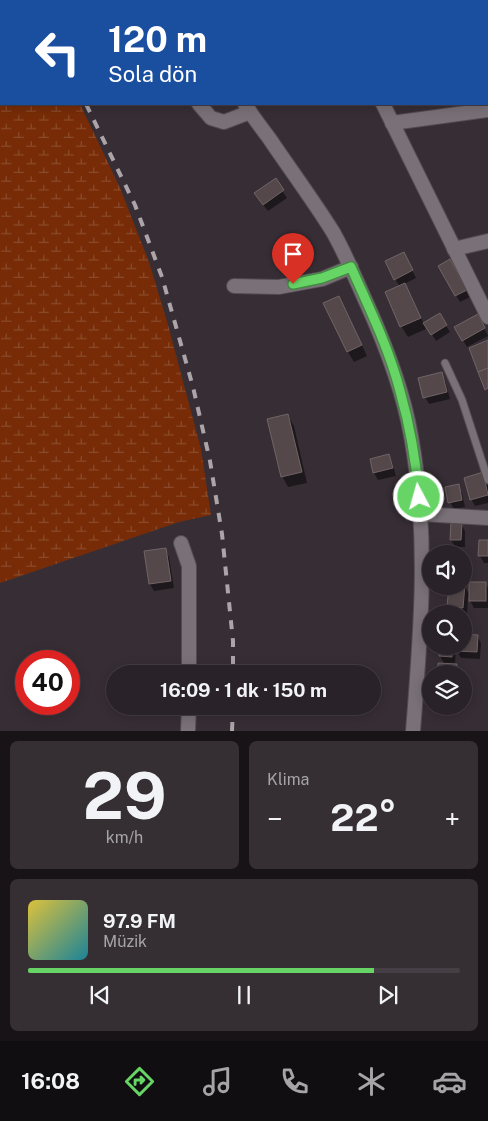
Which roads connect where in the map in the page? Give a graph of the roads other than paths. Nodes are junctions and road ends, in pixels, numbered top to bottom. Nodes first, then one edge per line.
1 (200, 105) edge
2 (383, 105) edge
3 (248, 108) edge
4 (488, 110) edge
5 (392, 123) junction
6 (488, 241) edge
7 (454, 249) junction
8 (351, 267) junction
9 (234, 286) dead end
10 (488, 317) edge
11 (445, 363) dead end
12 (488, 480) edge
13 (421, 514) junction
14 (488, 518) edge
15 (181, 543) dead end
16 (189, 665) edge
17 (189, 715) edge
18 (188, 731) edge
19 (413, 731) edge

1 - 3 street
2 - 5 street
3 - 8 street
4 - 5 street
5 - 7 street
6 - 7 street
7 - 10 street
8 - 9 street
8 - 13 street
11 - 12 lane
13 - 14 street
13 - 19 street
15 - 16 street
17 - 18 street

